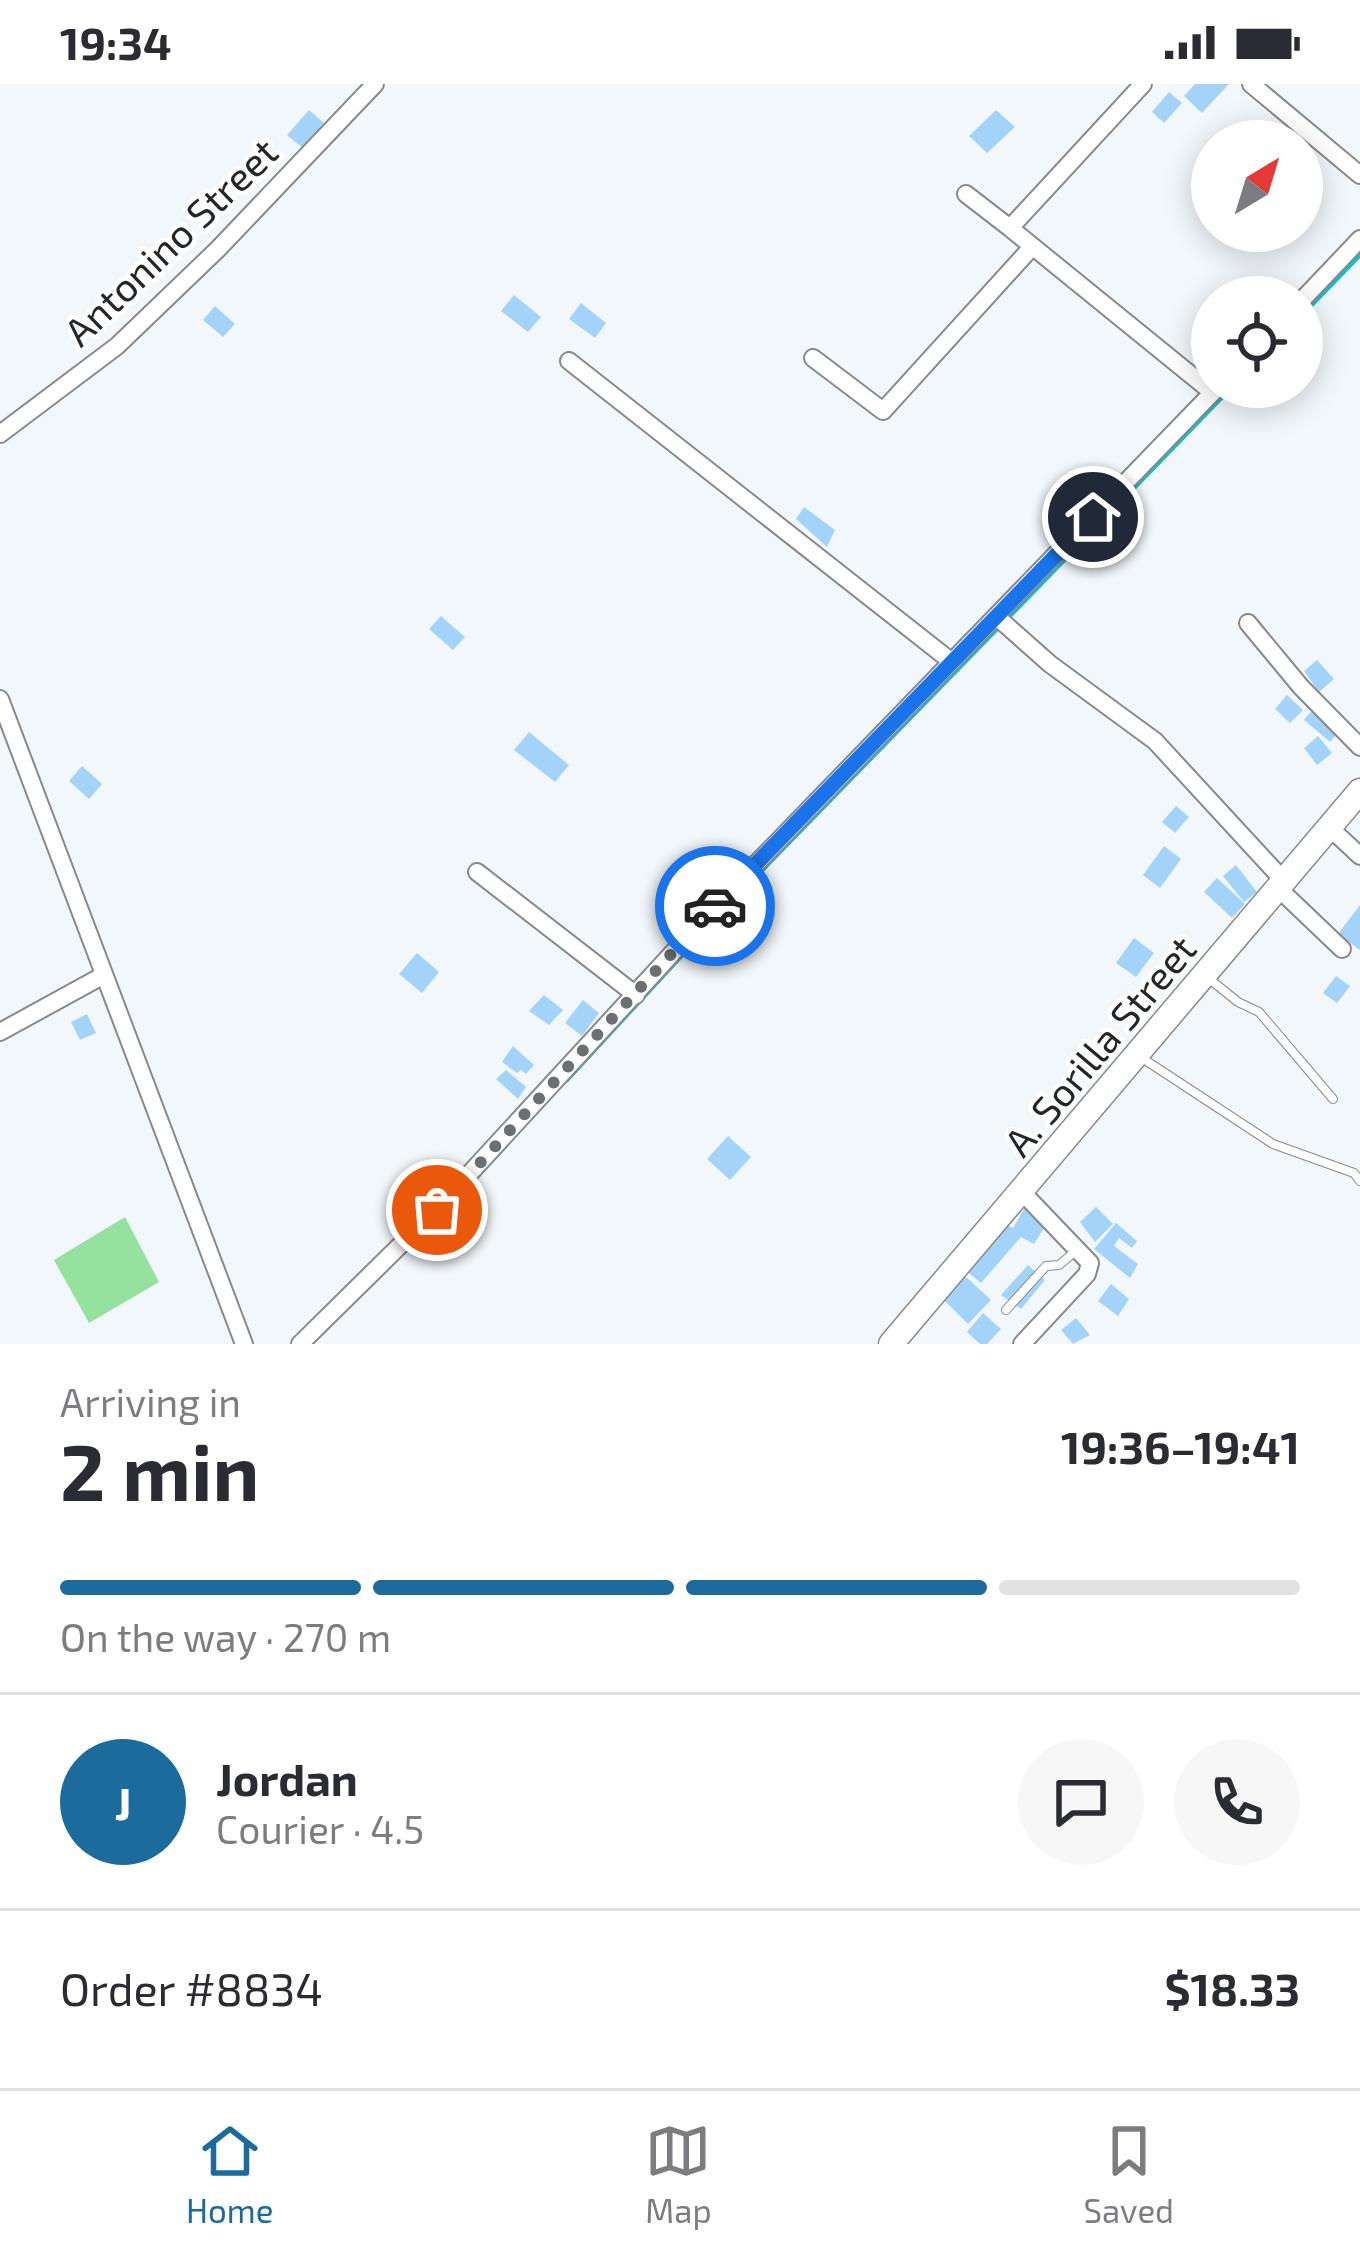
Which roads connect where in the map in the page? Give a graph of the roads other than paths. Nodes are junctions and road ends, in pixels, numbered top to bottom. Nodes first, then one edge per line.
1 (375, 84) edge
2 (1143, 84) edge
3 (1251, 84) edge
4 (1360, 175) edge
5 (966, 194) dead end
6 (1010, 228) junction
7 (1360, 239) edge
8 (1032, 247) junction
9 (1323, 278) edge
10 (813, 358) dead end
11 (569, 361) dead end
12 (1191, 371) edge
13 (1198, 408) edge
14 (0, 434) edge
15 (997, 616) junction
16 (1248, 622) dead end
17 (952, 662) junction
18 (0, 699) edge
19 (1360, 747) edge
20 (1360, 791) edge
21 (1329, 827) junction
22 (1360, 856) edge
23 (477, 872) dead end
24 (1281, 885) junction
25 (1342, 949) dead end
26 (104, 975) junction
27 (1206, 976) junction
28 (636, 994) junction
29 (0, 1032) edge
30 (1138, 1055) junction
31 (1333, 1099) dead end
32 (1360, 1181) edge
33 (1022, 1192) junction
34 (1078, 1249) junction
35 (1006, 1310) dead end
36 (244, 1344) edge
37 (300, 1344) edge
38 (891, 1344) edge
39 (1022, 1344) edge

1 - 14 street, Antonino Street
2 - 6 street
3 - 4 street
5 - 6 street
6 - 8 street
7 - 9 street
8 - 10 street
8 - 12 street
11 - 17 street
13 - 15 street
15 - 17 street
15 - 24 street
16 - 19 street
17 - 28 street
18 - 26 street
20 - 21 street, A. Sorilla Street
21 - 22 street
21 - 24 street, A. Sorilla Street
23 - 28 street
24 - 25 street
24 - 27 street, A. Sorilla Street
26 - 29 street
26 - 36 street
27 - 30 street, A. Sorilla Street
27 - 31 lane
28 - 37 street
30 - 32 lane
30 - 33 street, A. Sorilla Street
33 - 34 street
33 - 38 street, A. Sorilla Street
34 - 35 lane
34 - 39 street

